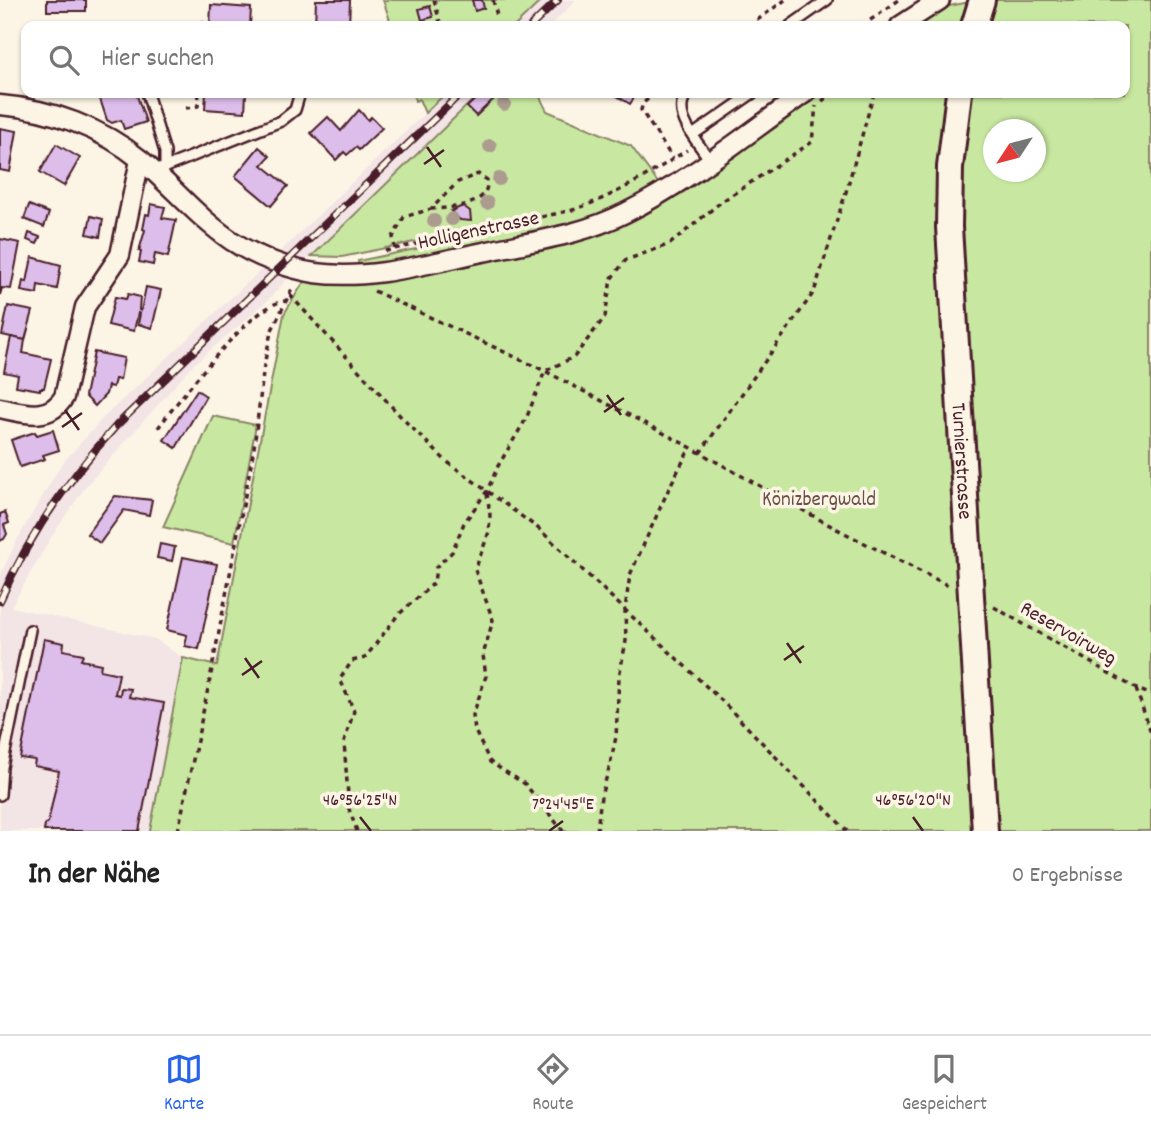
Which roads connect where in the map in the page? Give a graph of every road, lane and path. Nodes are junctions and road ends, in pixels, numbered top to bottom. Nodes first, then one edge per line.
1 (434, 0) edge
2 (493, 0) edge
3 (785, 0) edge
4 (827, 0) edge
5 (899, 0) edge
6 (940, 0) edge
7 (982, 0) edge
8 (497, 16) dead end
9 (440, 21) edge
10 (755, 21) edge
11 (797, 21) edge
12 (869, 21) edge
13 (908, 21) edge
14 (976, 21) edge
15 (149, 98) edge
16 (199, 98) edge
17 (299, 98) edge
18 (650, 98) edge
19 (684, 98) edge
20 (746, 98) edge
21 (798, 98) edge
22 (826, 98) edge
23 (872, 98) edge
24 (958, 98) edge
25 (0, 105) edge
26 (186, 108) dead end
27 (694, 134) junction
28 (710, 160) junction
29 (153, 166) junction
30 (431, 209) junction
31 (395, 249) junction
32 (382, 252) dead end
33 (300, 270) junction
34 (352, 275) junction
35 (289, 294) junction
36 (285, 301) junction
37 (545, 371) junction
38 (0, 408) edge
39 (158, 428) dead end
40 (690, 447) junction
41 (700, 453) junction
42 (487, 491) junction
43 (971, 596) junction
44 (625, 609) junction
45 (30, 630) dead end
46 (1135, 688) junction
47 (1151, 695) edge
48 (1151, 733) edge
49 (0, 795) edge
50 (178, 831) edge
51 (357, 831) edge
52 (563, 831) edge
53 (597, 831) edge
54 (847, 831) edge
55 (985, 831) edge

1 - 9 path
2 - 8 path
3 - 10 path
4 - 11 lane
5 - 12 path
6 - 13 street
7 - 14 main road
15 - 29 lane
16 - 26 path
17 - 29 lane
18 - 31 path
19 - 27 lane
20 - 27 lane
21 - 28 street, Holligenstrasse
22 - 37 path
23 - 41 path
24 - 43 main road, Turnierstrasse
25 - 29 street, Holligenstrasse
27 - 28 lane
28 - 34 street, Holligenstrasse
29 - 33 street, Holligenstrasse
29 - 38 street
30 - 30 path
30 - 31 path
31 - 32 path
33 - 34 street, Holligenstrasse
33 - 35 path
34 - 37 path, Reservoirweg
35 - 36 path
35 - 42 path
36 - 39 path
36 - 50 path
37 - 40 path, Reservoirweg
37 - 42 path
40 - 41 path, Reservoirweg
40 - 44 path
41 - 43 path, Reservoirweg
42 - 44 path
42 - 51 path
42 - 52 path
43 - 46 path, Reservoirweg
43 - 55 main road, Turnierstrasse
44 - 53 path
44 - 54 path
45 - 49 lane
46 - 47 path, Reservoirweg
46 - 48 path

